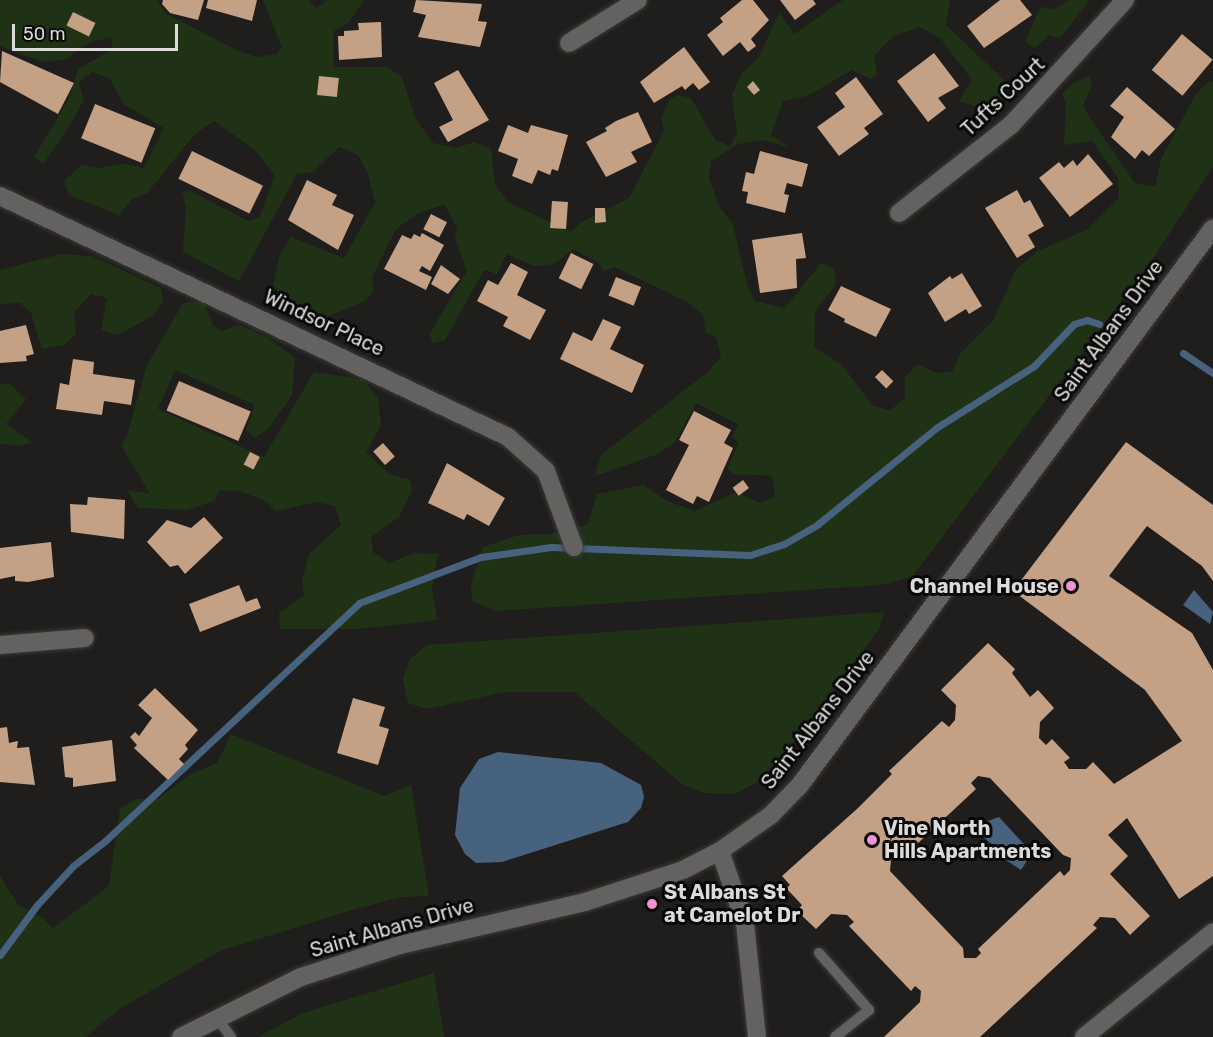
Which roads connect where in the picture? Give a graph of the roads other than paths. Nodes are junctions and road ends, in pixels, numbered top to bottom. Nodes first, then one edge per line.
1 (638, 0) edge
2 (1125, 0) edge
3 (569, 43) dead end
4 (0, 196) edge
5 (898, 213) dead end
6 (1213, 228) edge
7 (574, 548) dead end
8 (85, 638) dead end
9 (0, 645) edge
10 (720, 851) junction
11 (1213, 932) edge
12 (819, 953) dead end
13 (216, 1017) junction
14 (181, 1037) edge
15 (231, 1037) edge
16 (757, 1037) edge
17 (835, 1037) edge
18 (1084, 1037) edge

1 - 3 street
2 - 5 street, Tufts Court
4 - 7 street, Windsor Place
6 - 10 street, Saint Albans Drive
8 - 9 street
10 - 13 street, Saint Albans Drive
10 - 16 street
11 - 18 street
12 - 17 lane
13 - 14 street, Saint Albans Drive
13 - 15 lane

